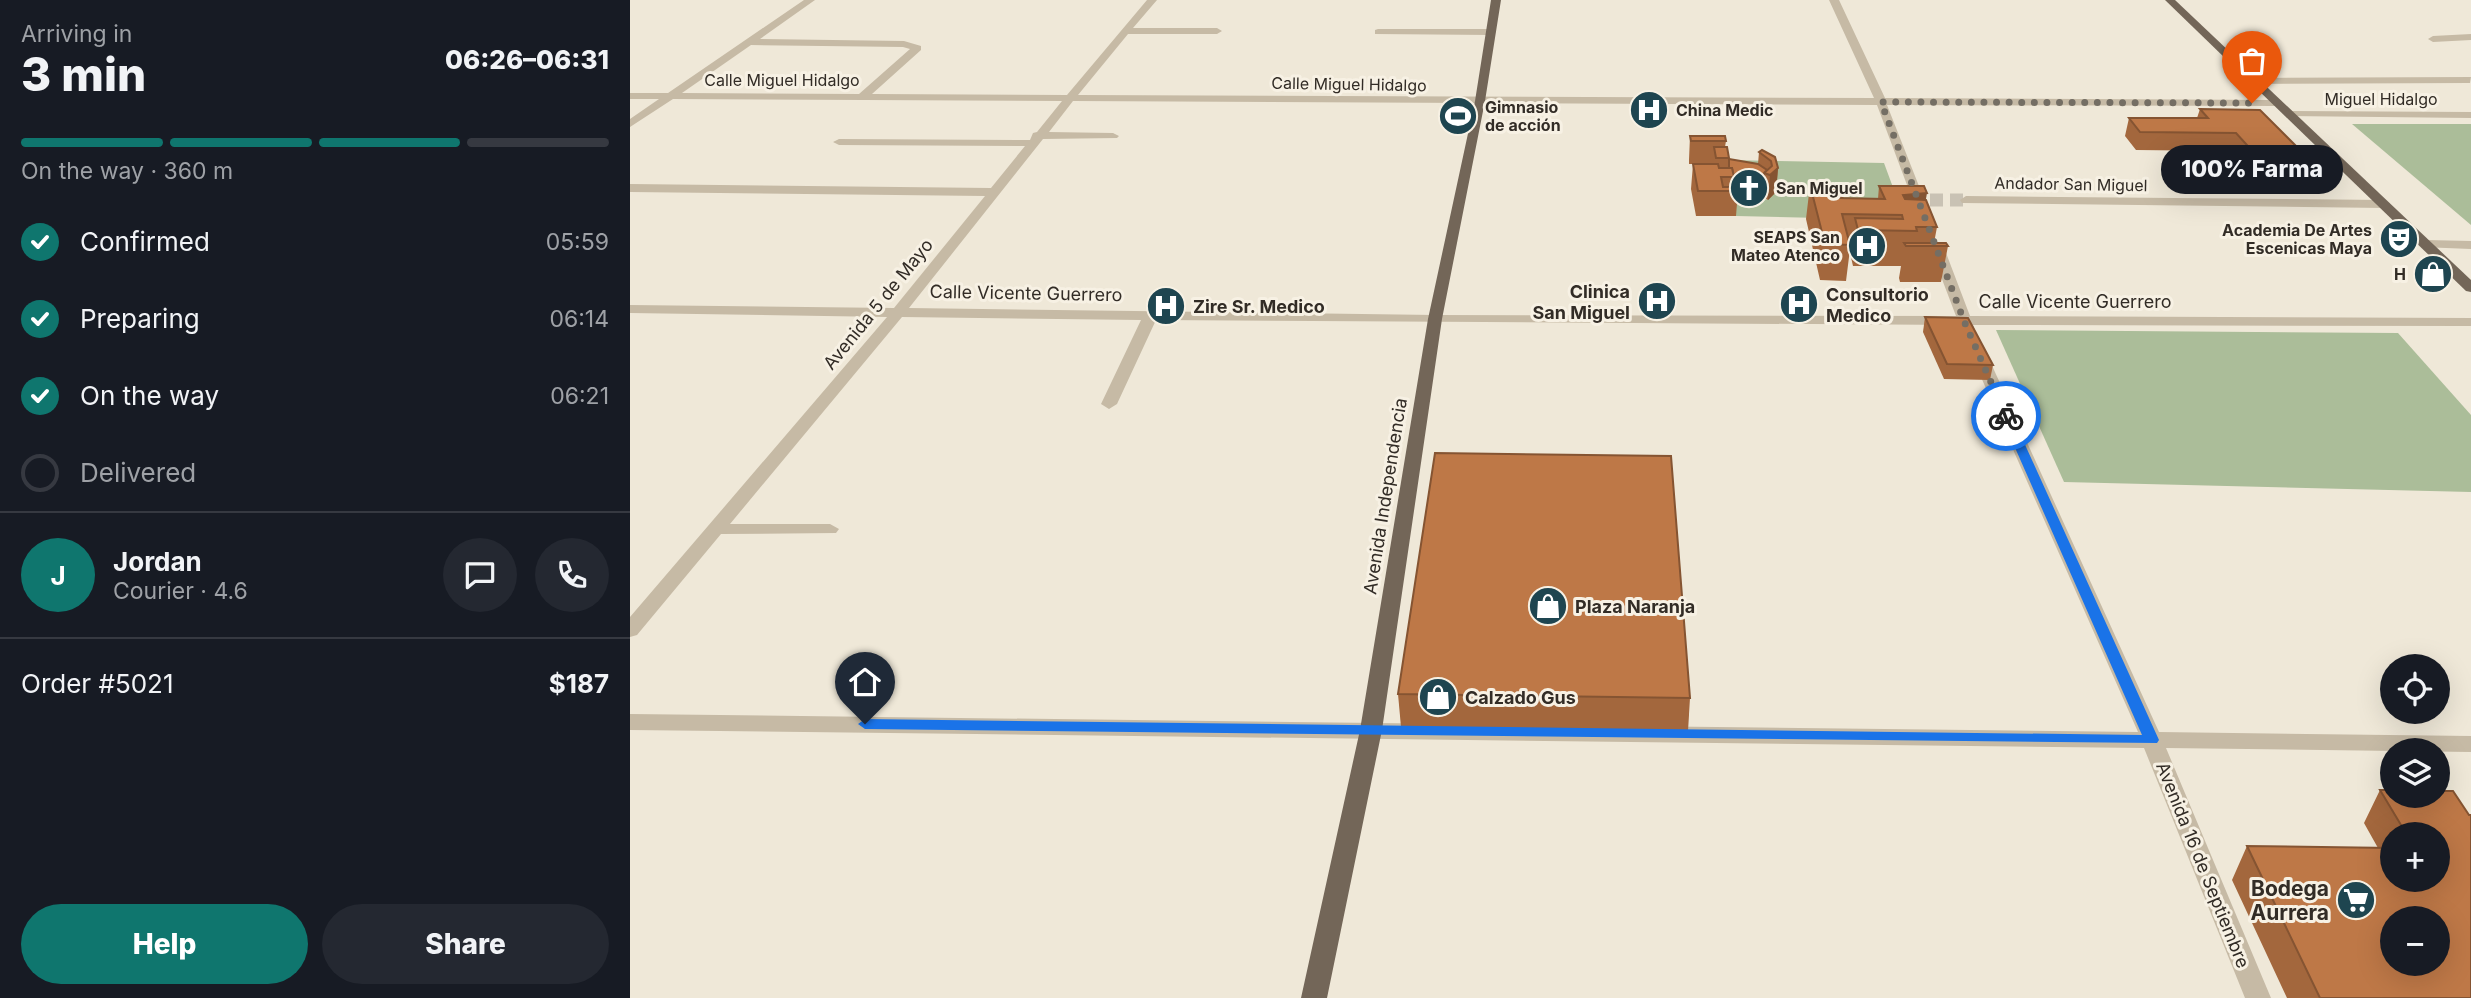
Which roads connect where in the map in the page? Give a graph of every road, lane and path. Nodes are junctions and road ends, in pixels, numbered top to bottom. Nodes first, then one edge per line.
1 (810, 0) edge
2 (1152, 0) edge
3 (1496, 0) edge
4 (1834, 0) edge
5 (2170, 0) edge
6 (1125, 31) junction
7 (1217, 31) dead end
8 (1378, 32) dead end
9 (1490, 32) junction
10 (2471, 37) edge
11 (2433, 39) dead end
12 (748, 41) junction
13 (2470, 80) edge
14 (2256, 81) junction
15 (630, 96) edge
16 (673, 96) junction
17 (863, 96) junction
18 (1073, 97) junction
19 (1480, 101) junction
20 (1881, 102) junction
21 (2278, 103) junction
22 (2291, 114) junction
23 (2471, 115) edge
24 (630, 124) edge
25 (1112, 136) dead end
26 (1034, 139) junction
27 (839, 142) dead end
28 (630, 188) edge
29 (993, 192) junction
30 (1966, 200) tunnel mouth
31 (2384, 204) junction
32 (2426, 244) junction
33 (2471, 245) edge
34 (2471, 288) edge
35 (630, 309) edge
36 (900, 310) junction
37 (1151, 314) junction
38 (1435, 319) junction
39 (1964, 321) junction
40 (2471, 322) edge
41 (1109, 404) dead end
42 (715, 529) junction
43 (830, 529) dead end
44 (630, 631) edge
45 (630, 722) edge
46 (1371, 730) junction
47 (2152, 740) junction
48 (2471, 744) edge
49 (1314, 998) edge
50 (2258, 998) edge

1 - 12 street
2 - 6 street, Avenida 5 de Mayo
3 - 9 main road, Avenida Independencia
4 - 20 street, Avenida 16 de Septiembre
5 - 14 main road
6 - 7 street
6 - 18 street, Avenida 5 de Mayo
8 - 9 street
9 - 19 main road, Avenida Independencia
10 - 11 street
12 - 16 street
12 - 17 street
13 - 14 street
14 - 21 main road
15 - 16 street, Calle Miguel Hidalgo
16 - 17 street, Calle Miguel Hidalgo
16 - 24 street
17 - 18 street, Calle Miguel Hidalgo
18 - 19 street, Calle Miguel Hidalgo
18 - 26 street, Avenida 5 de Mayo
19 - 20 street, Calle Miguel Hidalgo
19 - 38 main road, Avenida Independencia
20 - 21 street, Calle Miguel Hidalgo
20 - 39 street, Avenida 16 de Septiembre
21 - 22 main road
22 - 23 street, Miguel Hidalgo
22 - 31 main road
25 - 26 street
26 - 27 street
26 - 29 street, Avenida 5 de Mayo
28 - 29 street
29 - 36 street, Avenida 5 de Mayo
30 - 31 street, Andador San Miguel
31 - 32 main road
32 - 33 street
32 - 34 main road
35 - 36 street, Calle Vicente Guerrero
36 - 37 street, Calle Vicente Guerrero
36 - 42 street, Avenida 5 de Mayo
37 - 38 street, Calle Vicente Guerrero
37 - 41 street
38 - 39 street, Calle Vicente Guerrero
38 - 46 main road, Avenida Independencia
39 - 40 street, Calle Vicente Guerrero
39 - 47 street, Avenida 16 de Septiembre
42 - 43 street
42 - 44 street, Avenida 5 de Mayo
45 - 46 street
46 - 47 street
46 - 49 main road, Avenida Independencia
47 - 48 street
47 - 50 street, Avenida 16 de Septiembre

